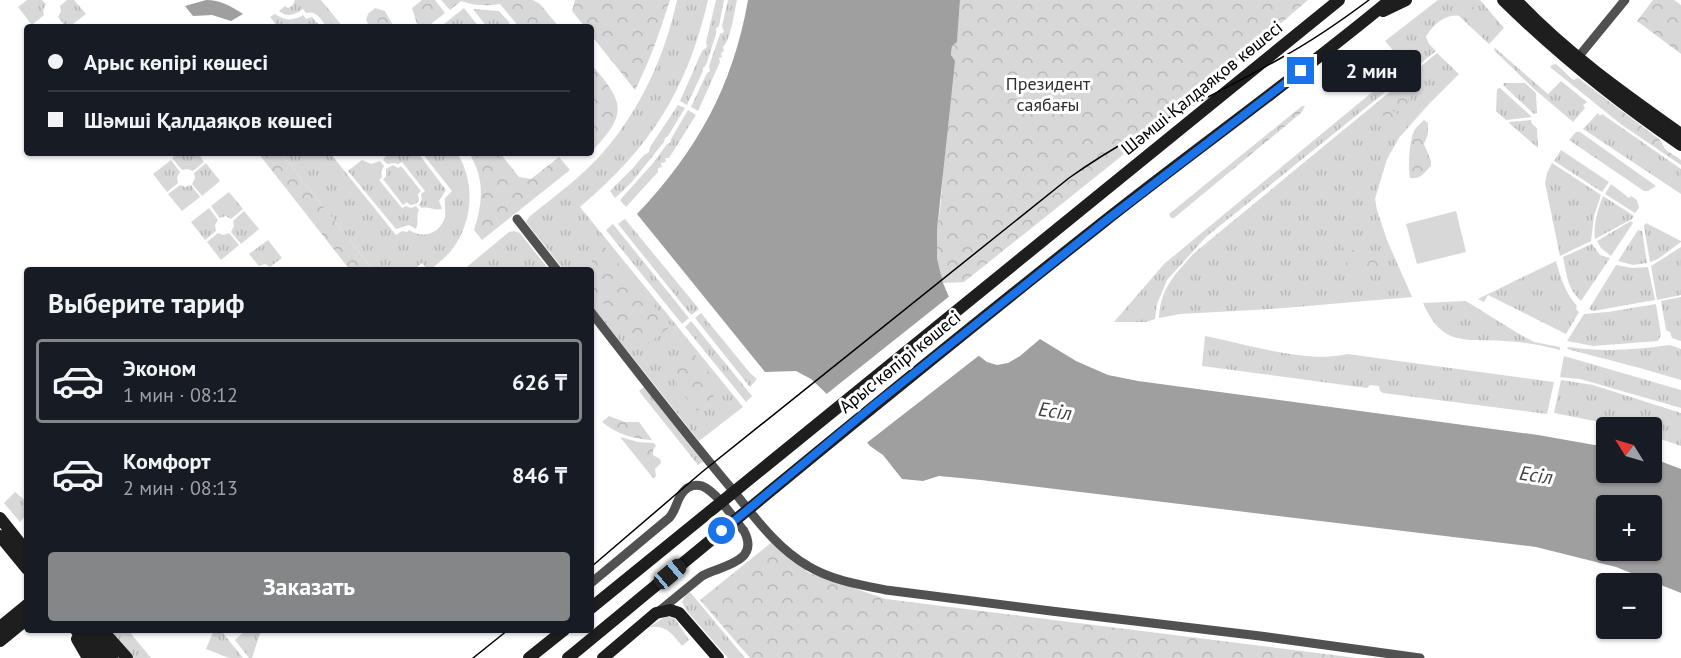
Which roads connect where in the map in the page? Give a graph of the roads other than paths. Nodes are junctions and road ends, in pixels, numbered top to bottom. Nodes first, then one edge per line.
1 (1338, 0) edge
2 (1390, 0) edge
3 (1407, 0) edge
4 (1503, 0) edge
5 (1516, 0) edge
6 (1625, 0) edge
7 (1371, 16) junction
8 (1574, 61) junction
9 (1681, 134) edge
10 (1681, 145) edge
11 (1088, 204) joint
12 (517, 219) dead end
13 (555, 267) edge
14 (594, 316) edge
15 (0, 518) edge
16 (0, 536) edge
17 (24, 548) edge
18 (24, 565) edge
19 (594, 580) edge
20 (594, 606) edge
21 (24, 607) edge
22 (656, 613) junction
23 (24, 621) edge
24 (0, 627) edge
25 (76, 633) edge
26 (78, 633) edge
27 (92, 633) edge
28 (105, 633) edge
29 (560, 633) edge
30 (0, 641) edge
31 (88, 658) edge
32 (99, 658) edge
33 (112, 658) edge
34 (127, 658) edge
35 (529, 658) edge
36 (568, 658) edge
37 (603, 658) edge
38 (717, 658) edge
39 (1420, 658) edge

1 - 11 main road, Шәмші Қалдаяқов көшесі
2 - 7 main road
3 - 7 main road
4 - 8 main road
5 - 8 main road
6 - 8 street
7 - 36 main road, Арыс көпірі көшесі
8 - 9 main road
8 - 10 main road
11 - 20 main road, Арыс көпірі көшесі
12 - 13 street
14 - 39 street
15 - 17 main road
16 - 18 main road
19 - 22 street
21 - 24 main road
22 - 37 main road
22 - 38 main road
23 - 30 main road
25 - 31 main road
26 - 32 main road
27 - 33 main road
28 - 34 main road
29 - 35 main road

